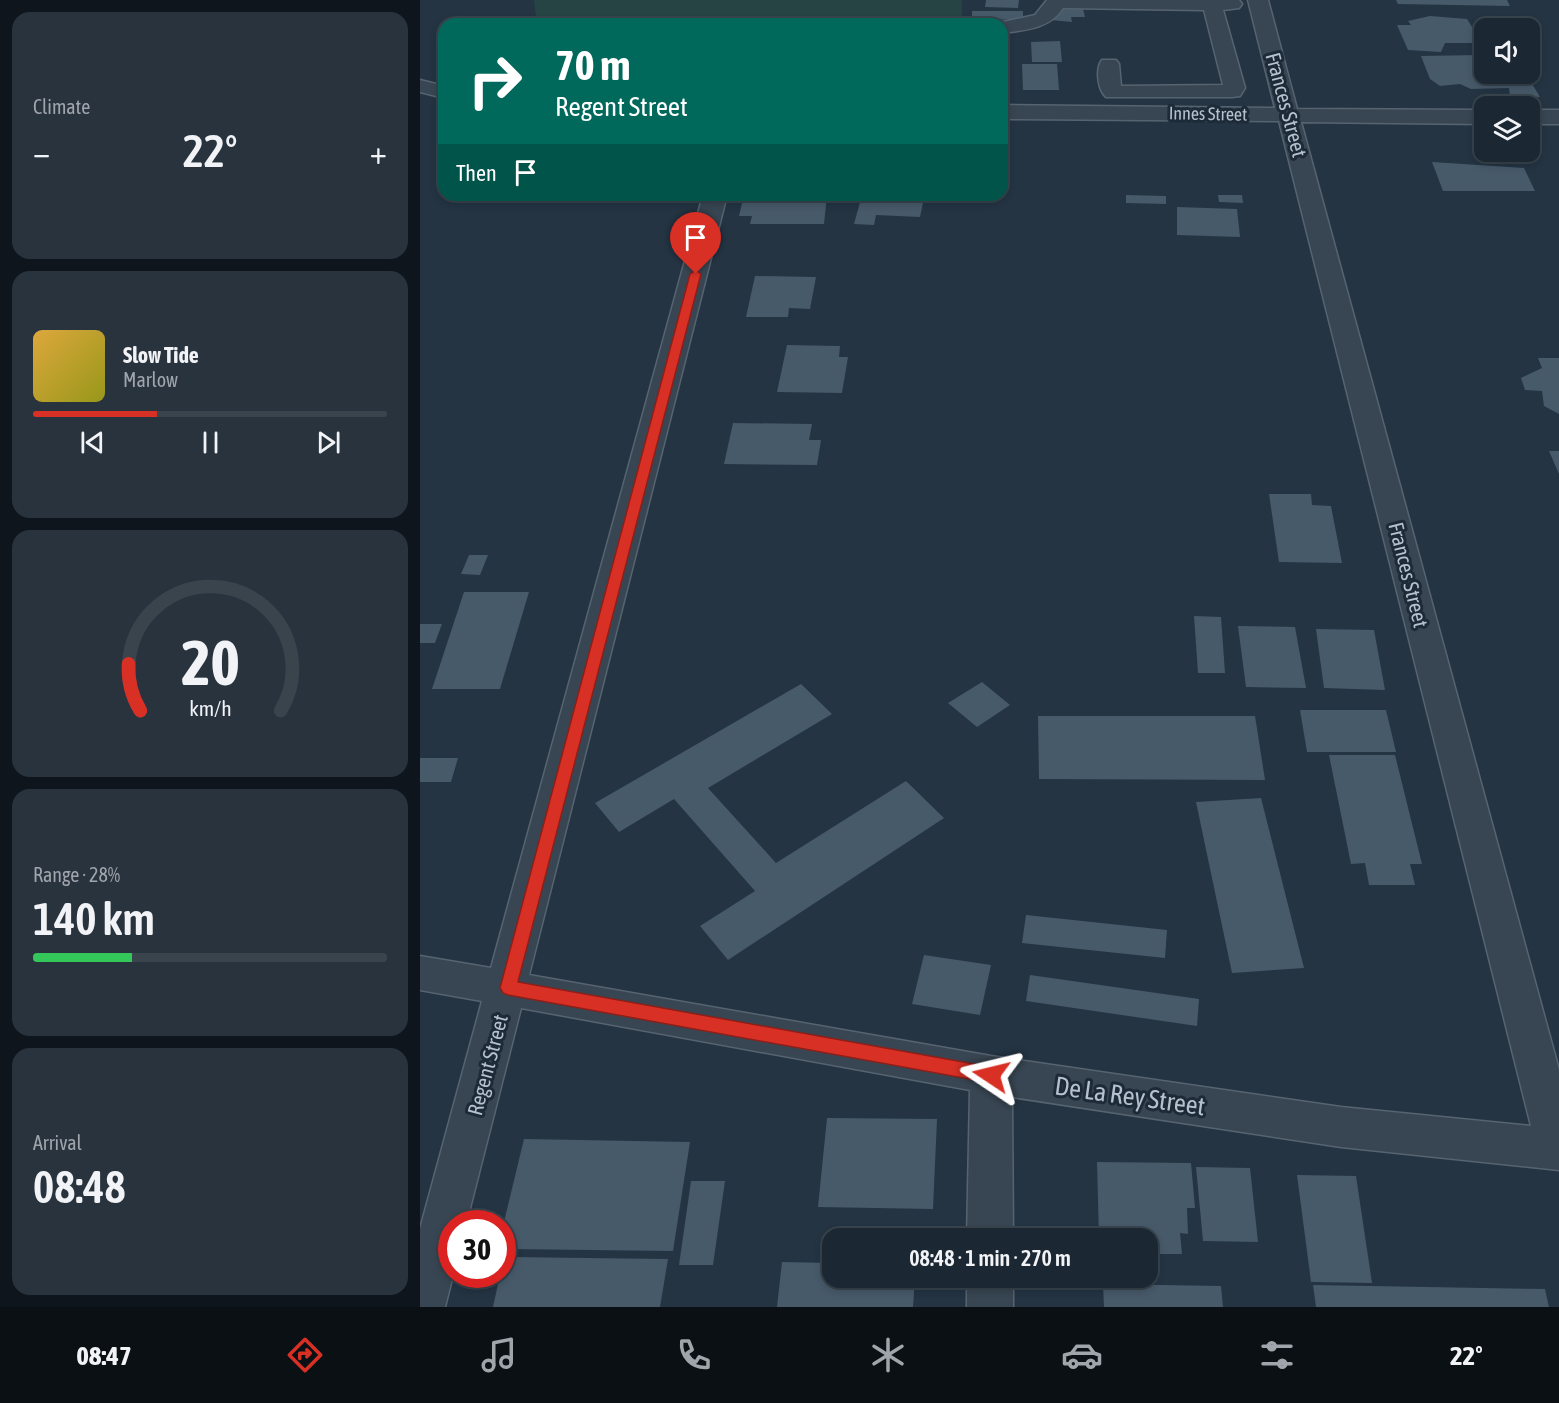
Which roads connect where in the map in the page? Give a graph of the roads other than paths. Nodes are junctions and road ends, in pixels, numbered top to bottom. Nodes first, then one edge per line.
1 (1057, 1) edge
2 (1259, 2) edge
3 (1212, 4) junction
4 (1008, 26) edge
5 (1109, 64) dead end
6 (420, 86) edge
7 (438, 90) edge
8 (420, 108) edge
9 (438, 108) edge
10 (1008, 112) edge
11 (1289, 115) junction
12 (1474, 117) edge
13 (1540, 117) edge
14 (1559, 117) edge
15 (714, 201) edge
16 (420, 973) edge
17 (508, 988) junction
18 (991, 1075) junction
19 (1559, 1149) edge
20 (990, 1228) edge
21 (990, 1288) edge
22 (422, 1307) edge
23 (990, 1307) edge

1 - 3 street
1 - 4 street
2 - 3 street
2 - 11 street, Frances Street
3 - 5 street
6 - 7 street
8 - 9 street
10 - 11 street, Innes Street
11 - 12 street, Innes Street
11 - 19 street, Frances Street
13 - 14 street
15 - 17 street, Regent Street
16 - 17 street, De La Rey Street
17 - 18 street, De La Rey Street
17 - 22 street, Regent Street
18 - 19 street, De La Rey Street
18 - 20 street
21 - 23 street

